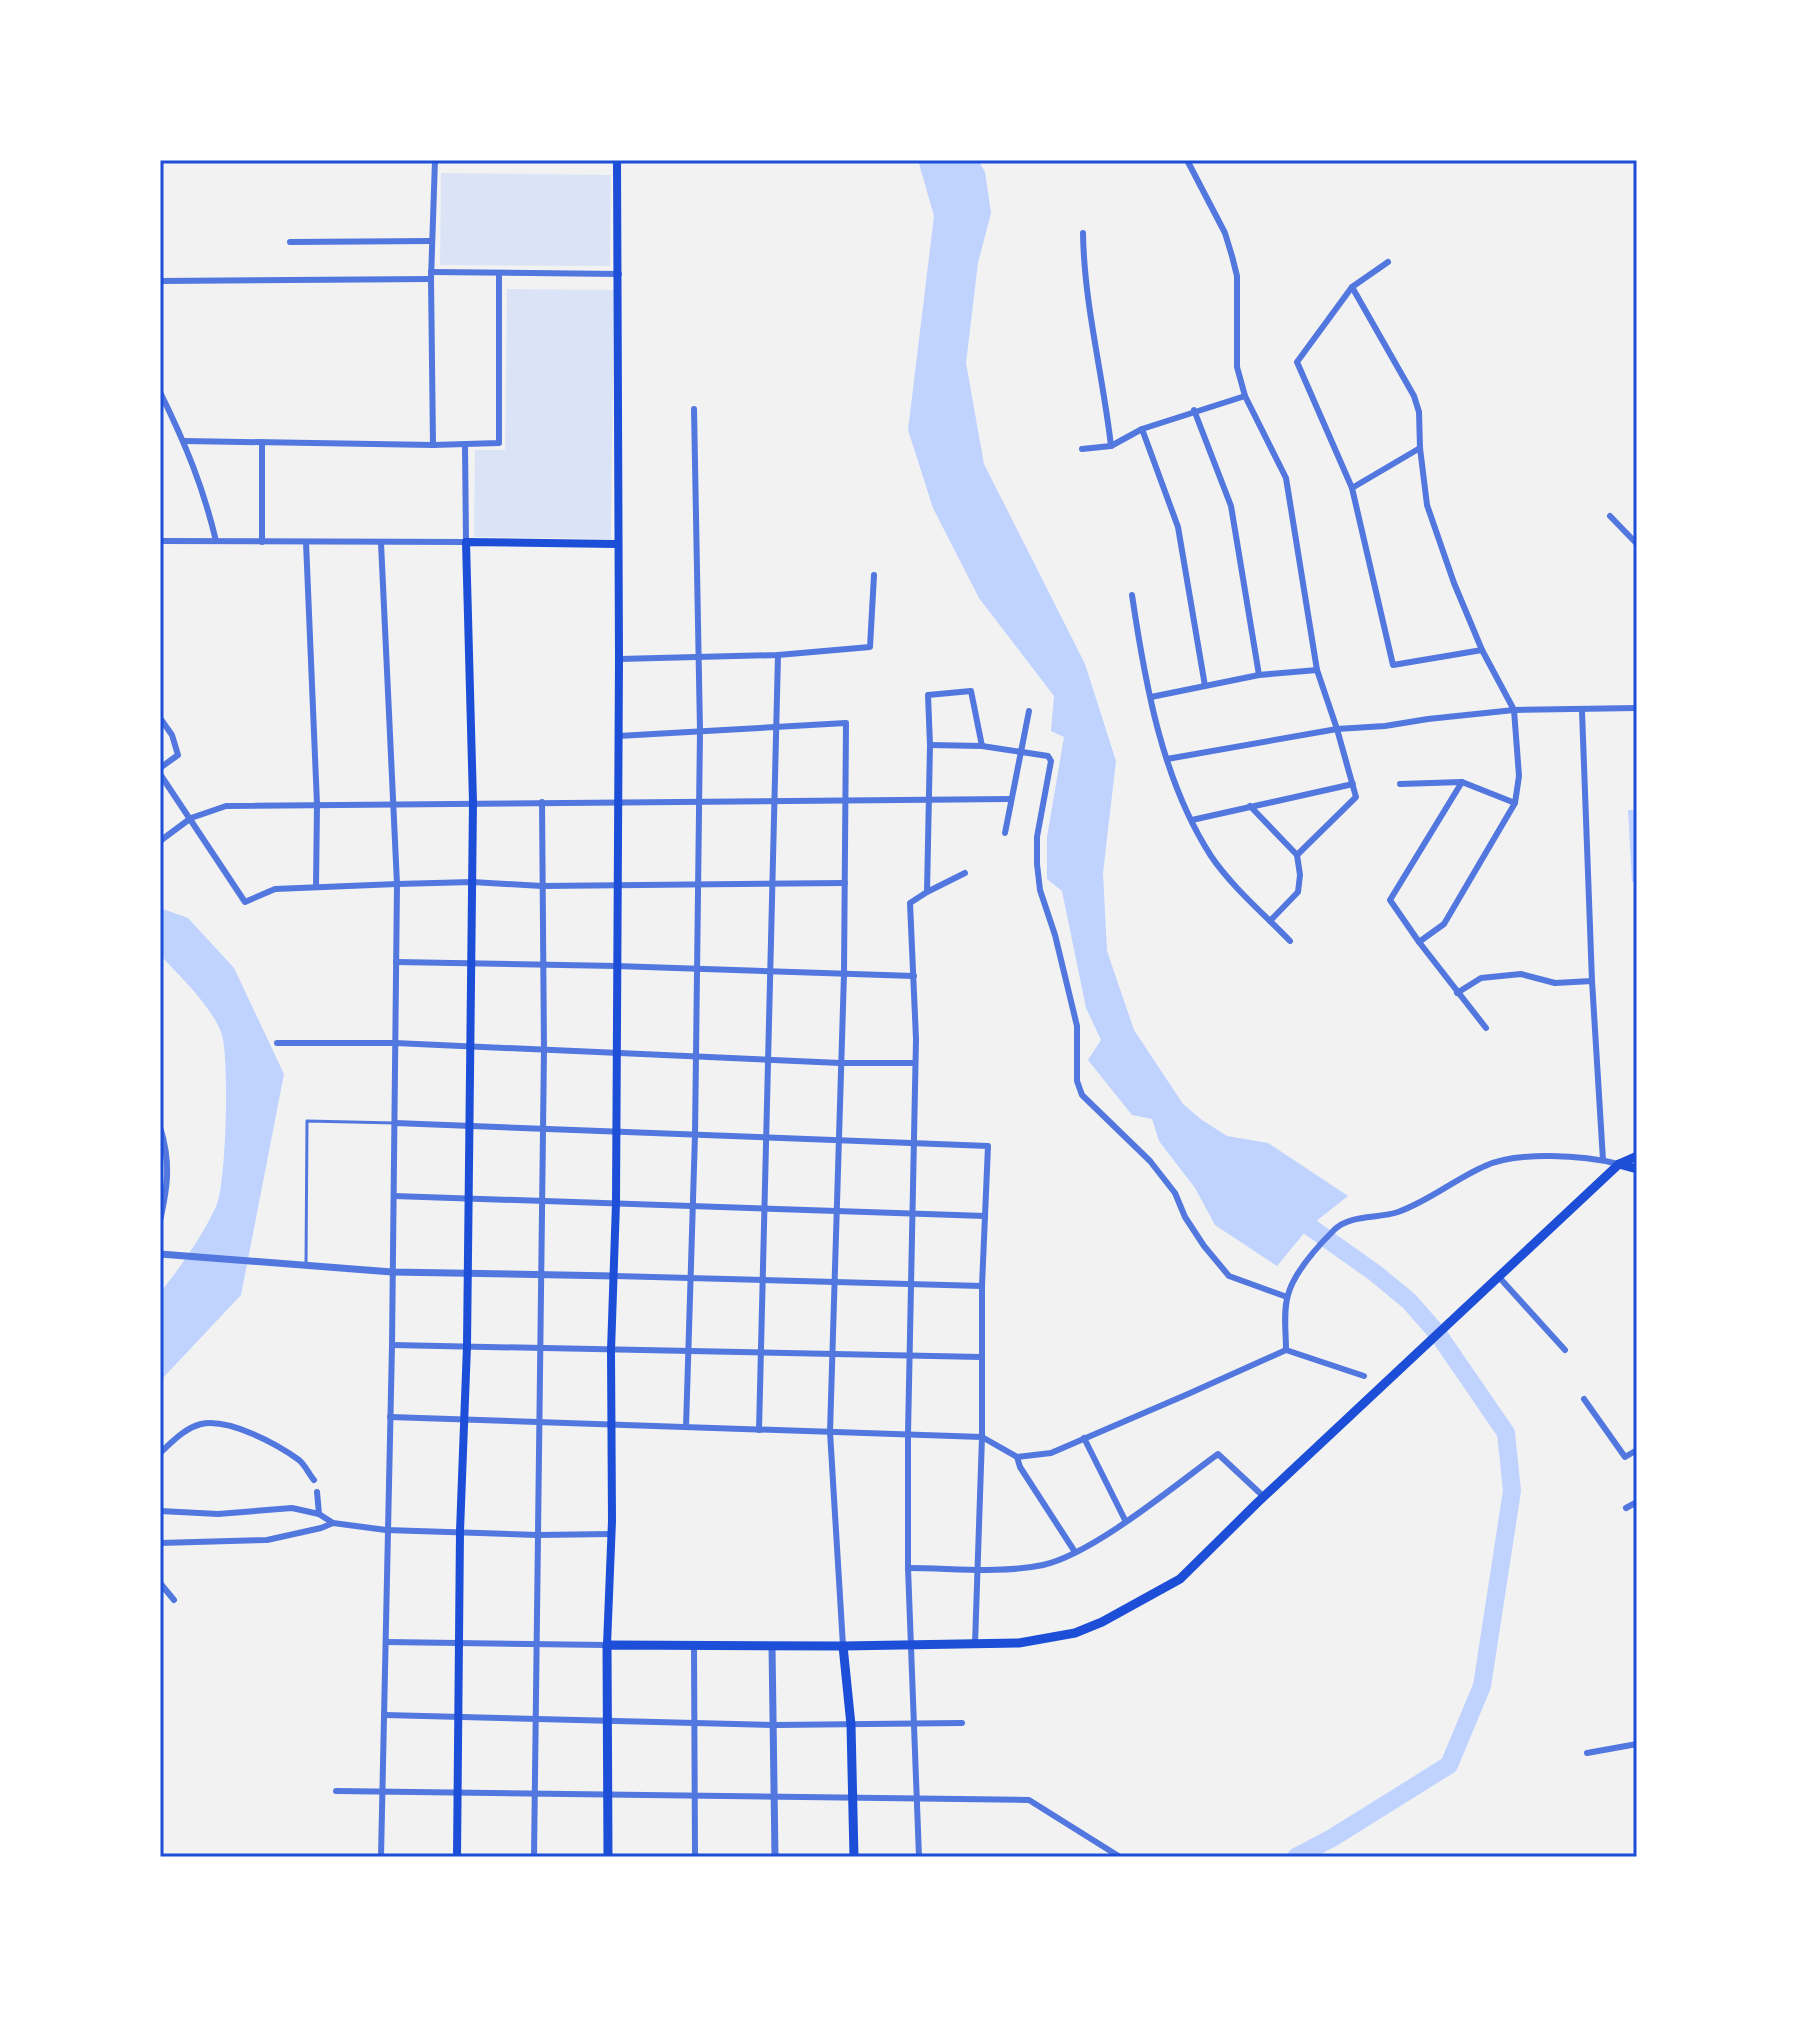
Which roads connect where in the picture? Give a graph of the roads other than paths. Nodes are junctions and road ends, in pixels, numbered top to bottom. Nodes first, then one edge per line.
1 (435, 160) edge
2 (617, 160) edge
3 (1187, 160) edge
4 (1083, 233) dead end
5 (432, 241) junction
6 (290, 242) dead end
7 (1388, 262) dead end
8 (499, 273) junction
9 (619, 274) junction
10 (431, 275) junction
11 (160, 281) edge
12 (1352, 287) junction
13 (160, 392) edge
14 (1245, 396) junction
15 (694, 409) dead end
16 (1194, 410) junction
17 (1142, 429) junction
18 (184, 441) junction
19 (262, 442) junction
20 (433, 445) junction
21 (465, 445) junction
22 (1111, 446) junction
23 (1420, 448) junction
24 (1082, 449) dead end
25 (1352, 488) junction
26 (1610, 516) dead end
27 (160, 541) edge
28 (216, 541) junction
29 (262, 542) junction
30 (306, 542) junction
31 (466, 542) junction
32 (381, 543) junction
33 (617, 544) junction
34 (1637, 544) edge
35 (874, 575) dead end
36 (1132, 595) dead end
37 (1482, 650) junction
38 (699, 655) junction
39 (778, 655) junction
40 (619, 659) junction
41 (1317, 670) junction
42 (1259, 675) junction
43 (1205, 686) junction
44 (1151, 697) junction
45 (1637, 708) edge
46 (1514, 710) junction
47 (1029, 711) dead end
48 (1582, 711) junction
49 (160, 718) edge
50 (776, 727) junction
51 (1337, 729) junction
52 (700, 731) junction
53 (618, 736) junction
54 (930, 745) junction
55 (982, 746) junction
56 (1021, 752) junction
57 (1167, 759) junction
58 (160, 771) edge
59 (1462, 782) junction
60 (1353, 784) junction
61 (1400, 784) dead end
62 (929, 798) junction
63 (1010, 799) junction
64 (846, 800) junction
65 (617, 801) junction
66 (473, 802) junction
67 (542, 802) junction
68 (699, 802) junction
69 (773, 802) junction
70 (394, 803) junction
71 (1515, 803) junction
72 (317, 804) junction
73 (1250, 806) junction
74 (191, 818) junction
75 (1192, 820) junction
76 (1005, 833) dead end
77 (160, 841) edge
78 (1297, 855) junction
79 (965, 873) dead end
80 (472, 882) junction
81 (845, 883) junction
82 (397, 884) junction
83 (697, 884) junction
84 (774, 884) junction
85 (542, 886) junction
86 (617, 886) junction
87 (316, 887) junction
88 (927, 892) junction
89 (1270, 921) junction
90 (1290, 941) dead end
91 (1419, 942) junction
92 (396, 962) junction
93 (471, 963) junction
94 (543, 964) junction
95 (616, 966) junction
96 (696, 968) junction
97 (772, 971) junction
98 (844, 974) junction
99 (914, 976) junction
100 (1592, 981) junction
101 (1457, 993) junction
102 (1486, 1028) dead end
103 (277, 1043) dead end
104 (395, 1043) junction
105 (470, 1047) junction
106 (544, 1050) junction
107 (617, 1053) junction
108 (695, 1057) junction
109 (769, 1060) junction
110 (840, 1063) junction
111 (915, 1063) junction
112 (395, 1123) junction
113 (470, 1125) junction
114 (160, 1127) edge
115 (543, 1130) junction
116 (616, 1132) junction
117 (695, 1135) junction
118 (767, 1138) junction
119 (839, 1140) junction
120 (915, 1144) junction
121 (1637, 1156) edge
122 (1603, 1160) junction
123 (1619, 1164) junction
124 (1637, 1169) edge
125 (394, 1196) junction
126 (469, 1201) junction
127 (542, 1203) junction
128 (616, 1203) junction
129 (692, 1207) junction
130 (765, 1208) junction
131 (838, 1212) junction
132 (914, 1215) junction
133 (985, 1216) junction
134 (160, 1221) edge
135 (160, 1254) edge
136 (306, 1265) junction
137 (392, 1272) junction
138 (467, 1272) junction
139 (540, 1274) junction
140 (615, 1276) junction
141 (1498, 1276) junction
142 (690, 1278) junction
143 (763, 1280) junction
144 (834, 1283) junction
145 (911, 1286) junction
146 (982, 1286) junction
147 (1287, 1297) junction
148 (392, 1345) junction
149 (467, 1346) junction
150 (540, 1349) junction
151 (1286, 1350) junction
152 (1565, 1350) dead end
153 (611, 1351) junction
154 (687, 1352) junction
155 (761, 1353) junction
156 (832, 1355) junction
157 (910, 1356) junction
158 (981, 1357) junction
159 (1364, 1376) dead end
160 (1584, 1399) dead end
161 (390, 1417) junction
162 (464, 1419) junction
163 (540, 1421) junction
164 (612, 1423) junction
165 (686, 1427) junction
166 (759, 1430) junction
167 (830, 1432) junction
168 (908, 1434) junction
169 (982, 1437) junction
170 (1084, 1438) junction
171 (1637, 1450) edge
172 (160, 1453) edge
173 (1017, 1457) junction
174 (314, 1480) dead end
175 (317, 1492) dead end
176 (1263, 1496) junction
177 (1637, 1502) edge
178 (1626, 1508) dead end
179 (160, 1511) edge
180 (319, 1514) junction
181 (1125, 1520) junction
182 (333, 1523) junction
183 (386, 1530) junction
184 (460, 1531) junction
185 (611, 1534) junction
186 (537, 1535) junction
187 (160, 1543) edge
188 (1075, 1552) junction
189 (908, 1568) junction
190 (977, 1568) junction
191 (160, 1583) edge
192 (174, 1600) dead end
193 (386, 1642) junction
194 (459, 1643) junction
195 (537, 1644) junction
196 (975, 1644) junction
197 (607, 1645) junction
198 (912, 1645) junction
199 (694, 1646) junction
200 (772, 1646) junction
201 (843, 1646) junction
202 (1637, 1686) edge
203 (1637, 1693) edge
204 (385, 1715) junction
205 (458, 1717) junction
206 (535, 1720) junction
207 (607, 1721) junction
208 (694, 1722) junction
209 (962, 1723) dead end
210 (915, 1724) junction
211 (775, 1725) junction
212 (851, 1725) junction
213 (1637, 1744) edge
214 (1587, 1753) dead end
215 (336, 1791) dead end
216 (384, 1791) junction
217 (456, 1792) junction
218 (536, 1794) junction
219 (609, 1795) junction
220 (695, 1796) junction
221 (774, 1797) junction
222 (919, 1798) junction
223 (854, 1800) junction
224 (381, 1857) edge
225 (457, 1857) edge
226 (534, 1857) edge
227 (608, 1857) edge
228 (695, 1857) edge
229 (775, 1857) edge
230 (854, 1857) edge
231 (919, 1857) edge
232 (1120, 1857) edge

1 - 5 street
2 - 9 main road
3 - 14 street
4 - 22 street
5 - 6 street
5 - 10 street
7 - 12 street
8 - 9 street
8 - 10 street
8 - 21 street
9 - 33 main road
10 - 11 street
10 - 20 street
12 - 23 street
12 - 25 street
13 - 18 street
14 - 16 street
14 - 41 street
15 - 38 street
16 - 17 street
16 - 42 street
17 - 22 street
17 - 43 street
18 - 19 street
18 - 28 street
19 - 20 street
19 - 29 street
20 - 21 street
21 - 31 street
22 - 24 street
23 - 25 street
23 - 37 street
25 - 37 street
26 - 34 street
27 - 28 street
28 - 29 street
29 - 30 street
30 - 32 street
30 - 72 street
31 - 32 street
31 - 33 main road
31 - 66 main road
32 - 70 street
33 - 40 main road
35 - 39 street
36 - 44 street
37 - 46 street
38 - 39 street
38 - 40 street
38 - 52 street
39 - 50 street
40 - 53 main road
41 - 42 street
41 - 51 street
42 - 43 street
43 - 44 street
44 - 57 street
45 - 48 street
46 - 48 street
46 - 51 street
46 - 71 street
47 - 56 street
48 - 100 street
49 - 58 street
50 - 52 street
50 - 64 street
50 - 69 street
51 - 57 street
51 - 60 street
52 - 53 street
52 - 68 street
53 - 65 main road
54 - 55 street
54 - 55 street
54 - 62 street
55 - 56 street
56 - 63 street
56 - 147 street
57 - 75 street
58 - 74 street
59 - 61 street
59 - 71 street
59 - 91 street
60 - 73 street
60 - 78 street
62 - 63 street
62 - 64 street
62 - 88 street
63 - 76 street
64 - 69 street
64 - 81 street
65 - 67 street
65 - 68 street
65 - 86 main road
66 - 67 street
66 - 70 street
66 - 80 main road
67 - 85 street
68 - 69 street
68 - 83 street
69 - 84 street
70 - 72 street
70 - 82 street
71 - 91 street
72 - 74 street
72 - 87 street
73 - 75 street
73 - 78 street
74 - 77 street
74 - 87 street
75 - 89 street
78 - 89 street
79 - 88 street
80 - 82 street
80 - 85 street
80 - 93 main road
81 - 84 street
81 - 98 street
82 - 87 street
82 - 92 street
83 - 84 street
83 - 86 street
83 - 96 street
84 - 97 street
85 - 86 street
85 - 94 street
86 - 95 main road
88 - 99 street
89 - 90 street
91 - 101 street
92 - 93 street
92 - 104 street
93 - 94 street
93 - 105 main road
94 - 95 street
94 - 106 street
95 - 96 street
95 - 107 main road
96 - 97 street
96 - 108 street
97 - 98 street
97 - 109 street
98 - 99 street
98 - 110 street
99 - 111 street
100 - 101 street
100 - 122 street
101 - 102 street
103 - 104 street
104 - 105 street
104 - 112 street
105 - 106 street
105 - 113 main road
106 - 107 street
106 - 115 street
107 - 108 street
107 - 116 main road
108 - 109 street
108 - 117 street
109 - 110 street
109 - 118 street
110 - 111 street
110 - 119 street
111 - 120 street
112 - 113 street
112 - 125 street
112 - 136 lane
113 - 115 street
113 - 126 main road
114 - 134 street
115 - 116 street
115 - 127 street
116 - 117 street
116 - 128 main road
117 - 118 street
117 - 129 street
118 - 119 street
118 - 130 street
119 - 120 street
119 - 131 street
120 - 132 street
120 - 133 street
121 - 123 main road
122 - 123 street
122 - 147 street
123 - 124 main road
123 - 141 main road
125 - 126 street
125 - 137 street
126 - 127 street
126 - 138 main road
127 - 128 street
127 - 139 street
128 - 129 street
128 - 140 main road
129 - 130 street
129 - 142 street
130 - 131 street
130 - 143 street
131 - 132 street
131 - 144 street
132 - 133 street
132 - 145 street
133 - 146 street
135 - 136 street
136 - 137 street
137 - 138 street
137 - 148 street
138 - 139 street
138 - 149 main road
139 - 140 street
139 - 150 street
140 - 142 street
140 - 153 main road
141 - 152 street
141 - 176 main road
142 - 143 street
142 - 154 street
143 - 144 street
143 - 155 street
144 - 145 street
144 - 156 street
145 - 146 street
145 - 157 street
146 - 158 street
147 - 151 street
148 - 149 street
148 - 161 street
149 - 150 street
149 - 162 main road
150 - 153 street
150 - 163 street
151 - 159 street
151 - 170 street
153 - 154 street
153 - 164 main road
154 - 155 street
154 - 165 street
155 - 156 street
155 - 166 street
156 - 157 street
156 - 167 street
157 - 158 street
157 - 168 street
158 - 169 street
160 - 171 street
161 - 162 street
161 - 183 street
162 - 163 street
162 - 184 main road
163 - 164 street
163 - 186 street
164 - 165 street
164 - 185 main road
165 - 166 street
166 - 167 street
167 - 168 street
167 - 201 street
168 - 169 street
168 - 189 street
169 - 173 street
169 - 190 street
170 - 173 street
170 - 181 street
172 - 174 street
173 - 188 street
175 - 180 street
176 - 181 street
176 - 196 main road
177 - 178 street
179 - 180 street
180 - 182 street
181 - 188 street
182 - 183 street
182 - 187 street
183 - 184 street
183 - 193 street
184 - 186 street
184 - 194 main road
185 - 186 street
185 - 197 main road
186 - 195 street
188 - 190 street
189 - 190 street
189 - 198 street
190 - 196 street
191 - 192 street
193 - 194 street
193 - 204 street
194 - 195 street
194 - 205 main road
195 - 197 street
195 - 206 street
196 - 198 main road
197 - 199 main road
197 - 207 main road
198 - 201 main road
198 - 210 street
199 - 200 main road
199 - 208 street
200 - 201 main road
200 - 211 street
201 - 212 main road
202 - 203 street
204 - 205 street
204 - 216 street
205 - 206 street
205 - 217 main road
206 - 207 street
206 - 218 street
207 - 208 street
207 - 219 main road
208 - 211 street
208 - 220 street
209 - 210 street
210 - 212 street
210 - 222 street
211 - 212 street
211 - 221 street
212 - 223 main road
213 - 214 street
215 - 216 street
216 - 217 street
216 - 224 street
217 - 218 street
217 - 225 main road
218 - 219 street
218 - 226 street
219 - 220 street
219 - 227 main road
220 - 221 street
220 - 228 street
221 - 223 street
221 - 229 street
222 - 223 street
222 - 231 street
222 - 232 street
223 - 230 main road

